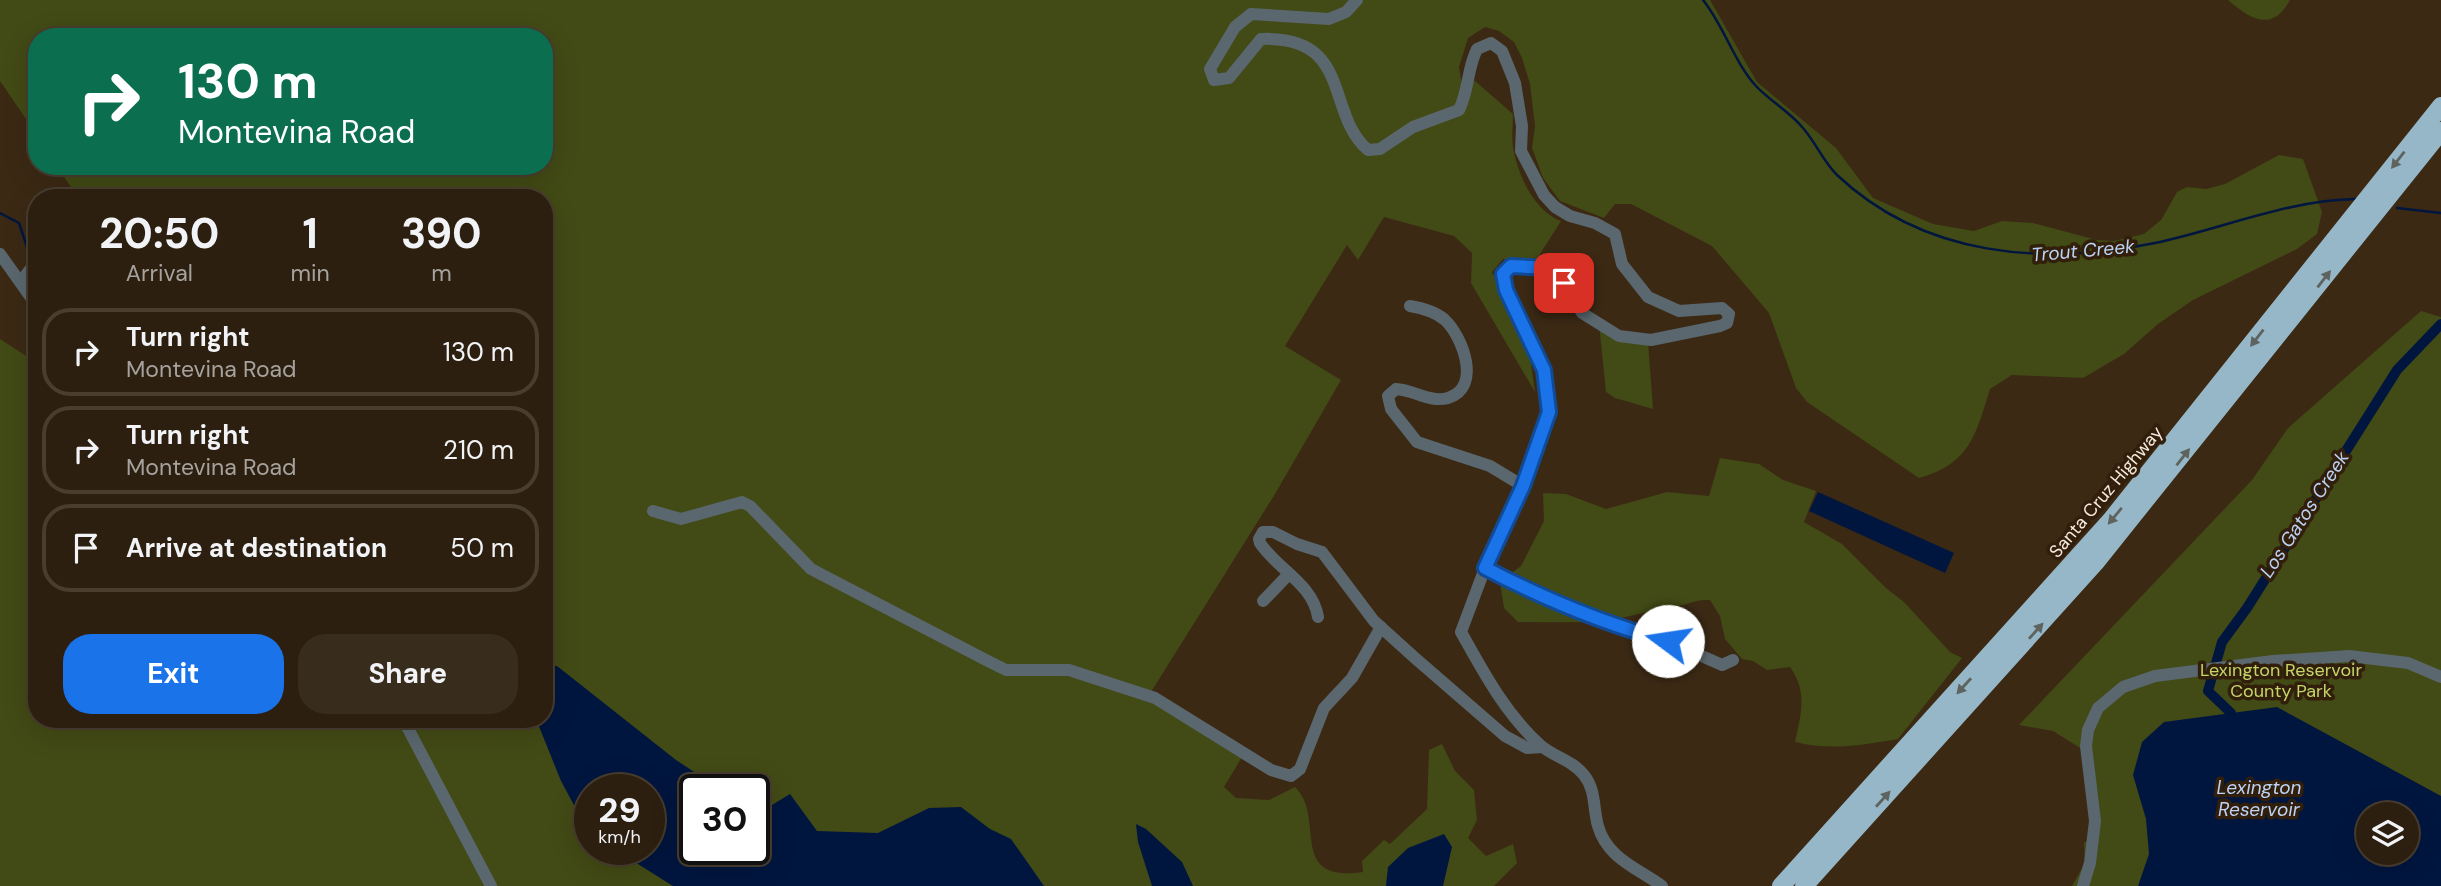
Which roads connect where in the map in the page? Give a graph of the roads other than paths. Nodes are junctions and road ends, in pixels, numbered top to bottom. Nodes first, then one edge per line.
1 (1357, 0) edge
2 (2441, 107) edge
3 (2441, 131) edge
4 (0, 254) edge
5 (28, 272) edge
6 (21, 281) junction
7 (28, 292) edge
8 (1410, 306) dead end
9 (1523, 486) junction
10 (653, 510) dead end
11 (1485, 568) junction
12 (1288, 575) junction
13 (1263, 601) dead end
14 (1318, 617) dead end
15 (1381, 627) junction
16 (1733, 660) dead end
17 (2441, 677) edge
18 (408, 728) edge
19 (1542, 747) junction
20 (1861, 823) junction
21 (491, 886) edge
22 (1662, 886) edge
23 (1781, 886) edge
24 (1804, 886) edge
25 (1815, 886) edge
26 (2083, 886) edge

1 - 9 street
2 -> 23 highway, Santa Cruz Highway
20 -> 3 highway, Santa Cruz Highway
4 - 6 street
5 - 6 street
6 - 7 street
8 - 9 street
9 - 11 street
10 - 15 street
11 - 16 street
11 - 19 street
12 - 13 street
12 - 14 street
12 - 15 street
15 - 19 street
17 - 26 street
18 - 21 street
19 - 22 street
20 - 24 highway, Santa Cruz Highway
20 - 25 highway

